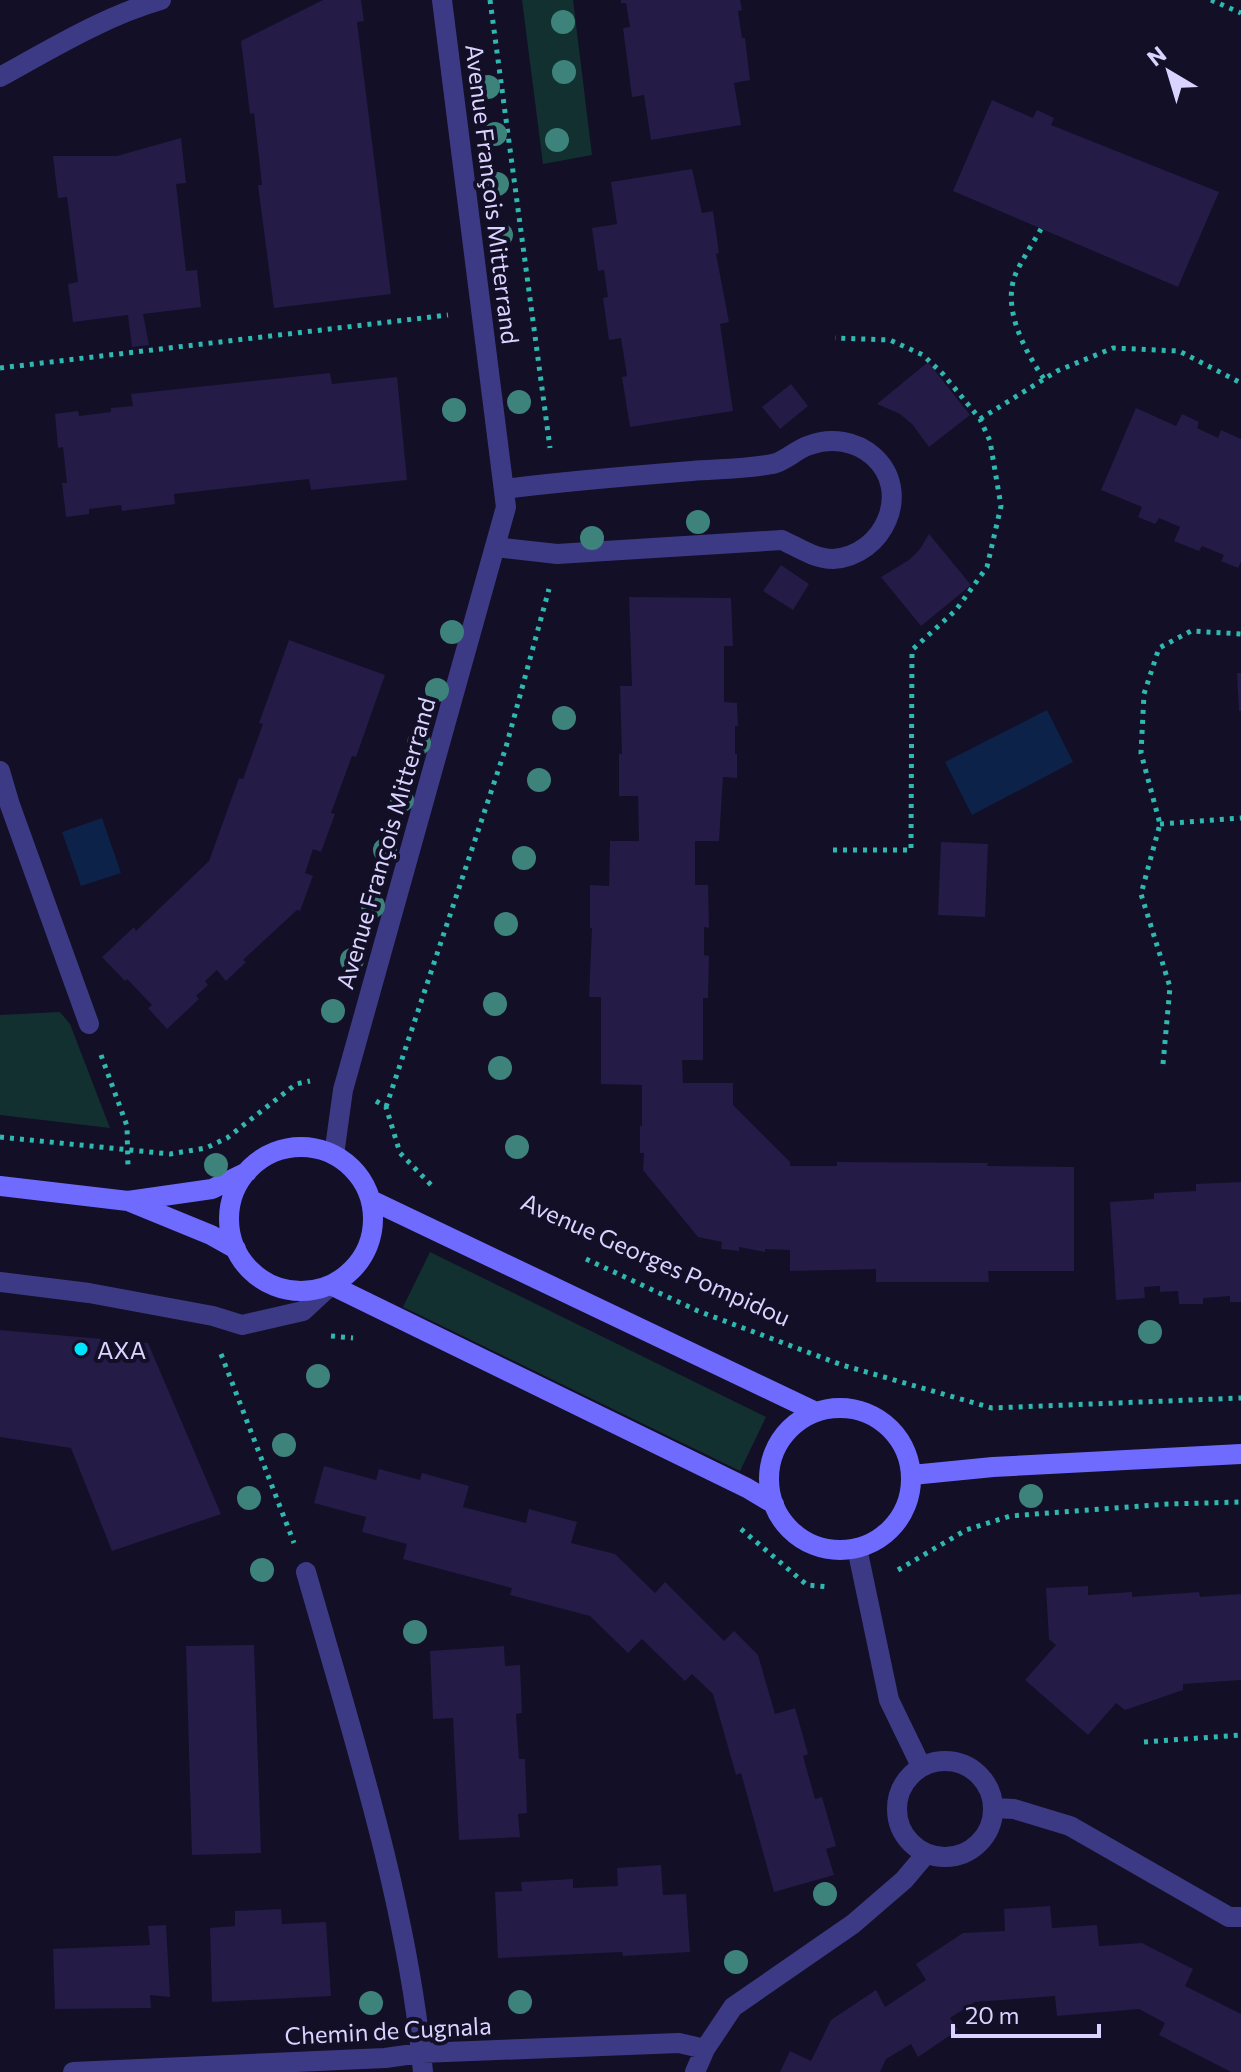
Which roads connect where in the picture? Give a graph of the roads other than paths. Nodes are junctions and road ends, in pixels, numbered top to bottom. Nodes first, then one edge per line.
1 (161, 0) edge
2 (442, 0) edge
3 (0, 77) edge
4 (504, 489) junction
5 (495, 547) junction
6 (0, 771) edge
7 (89, 1024) road end
8 (334, 1155) junction
9 (248, 1172) junction
10 (0, 1186) edge
11 (371, 1200) junction
12 (128, 1201) junction
13 (236, 1249) junction
14 (0, 1282) edge
15 (331, 1285) junction
16 (816, 1412) junction
17 (1241, 1454) edge
18 (912, 1475) junction
19 (774, 1504) junction
20 (857, 1548) junction
21 (306, 1572) road end
22 (921, 1766) junction
23 (994, 1808) junction
24 (926, 1854) junction
25 (1241, 1917) edge
26 (705, 2049) junction
27 (422, 2062) edge
28 (73, 2072) edge
29 (695, 2072) edge

1 - 3 street
2 - 4 street, Avenue François Mitterrand
4 - 5 street, Avenue François Mitterrand
4 - 5 street
5 - 8 street, Avenue François Mitterrand
6 - 7 street
8 - 9 main road
8 - 11 main road
9 - 12 main road
9 - 13 main road
10 - 12 main road
11 - 15 main road
11 - 16 main road
12 - 13 main road
13 - 15 main road
14 - 15 street
15 - 19 main road
16 - 18 main road
16 - 19 main road
17 - 18 main road
18 - 20 main road
19 - 20 main road
20 - 22 street
21 - 27 street
22 - 23 street
22 - 24 street
23 - 24 street
23 - 25 street
24 - 26 street
26 - 27 street, Chemin de Cugnala
26 - 29 street
27 - 28 street, Chemin de Cugnala

